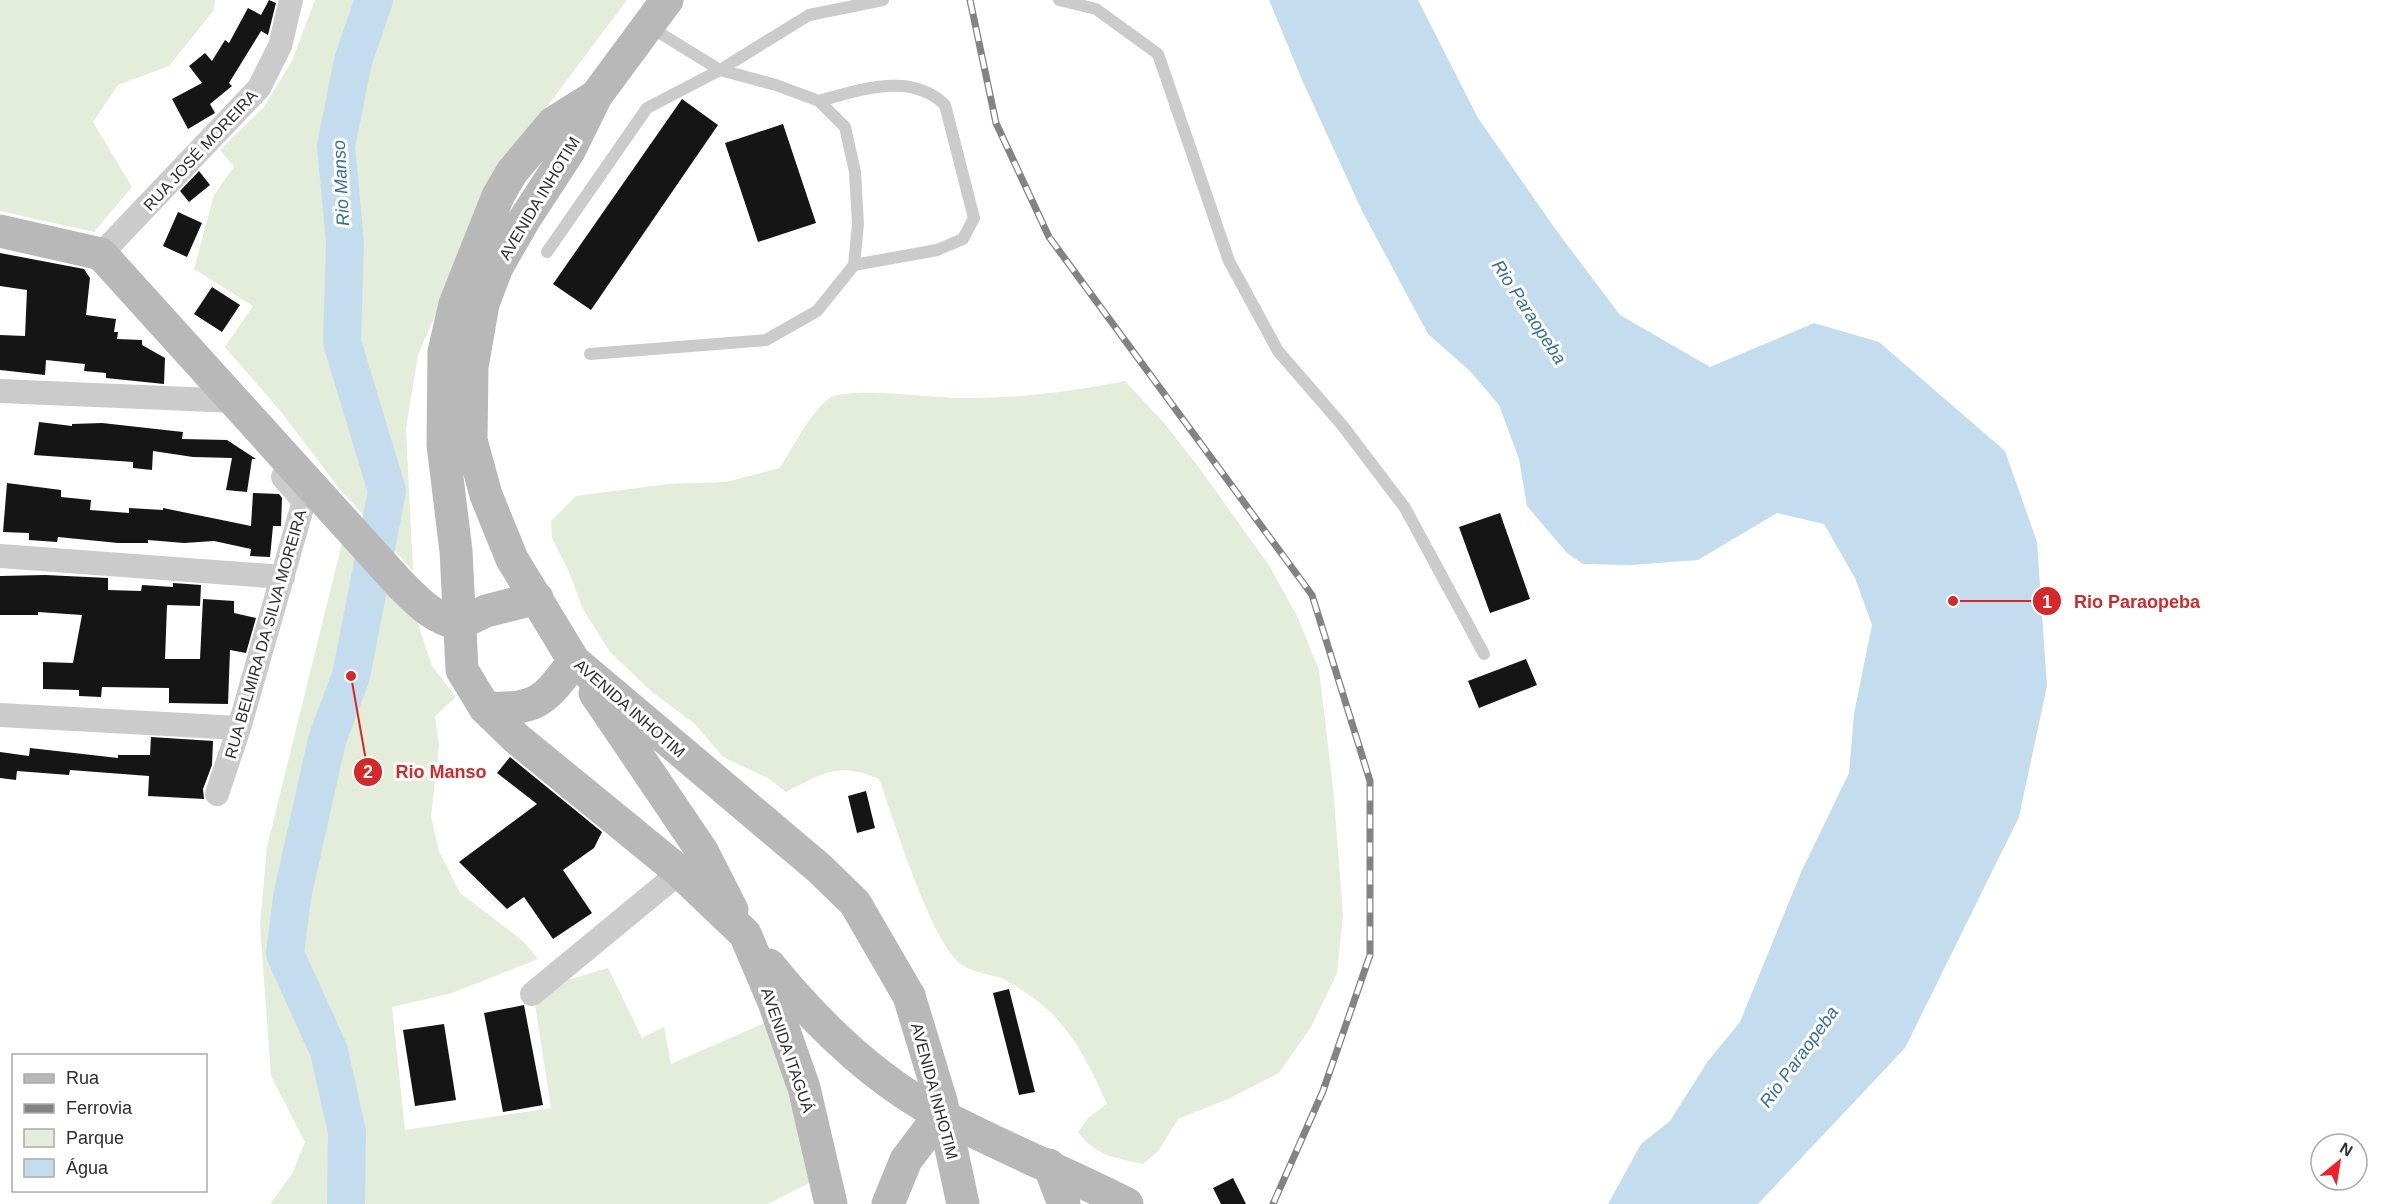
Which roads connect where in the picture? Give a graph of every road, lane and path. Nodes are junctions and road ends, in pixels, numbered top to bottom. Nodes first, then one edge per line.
1 (291, 0) edge
2 (667, 0) edge
3 (883, 0) edge
4 (1059, 0) edge
5 (649, 26) junction
6 (720, 70) junction
7 (596, 96) junction
8 (819, 101) junction
9 (0, 231) edge
10 (547, 252) dead end
11 (101, 254) junction
12 (854, 265) junction
13 (590, 354) dead end
14 (0, 391) edge
15 (236, 401) junction
16 (278, 447) junction
17 (0, 556) edge
18 (283, 577) junction
19 (537, 598) junction
20 (459, 624) junction
21 (1484, 654) dead end
22 (574, 661) junction
23 (485, 708) junction
24 (0, 715) edge
25 (239, 728) junction
26 (217, 794) dead end
27 (680, 872) junction
28 (745, 934) junction
29 (532, 994) dead end
30 (940, 1114) junction
31 (1049, 1165) junction
32 (831, 1204) edge
33 (888, 1204) edge
34 (963, 1204) edge
35 (1064, 1204) edge
36 (1127, 1204) edge

1 - 11 street, RUA JOSÉ MOREIRA
2 - 5 main road, AVENIDA INHOTIM
3 - 6 lane
4 - 21 lane
5 - 6 lane
5 - 7 main road, AVENIDA INHOTIM
6 - 8 lane
6 - 10 lane
7 - 19 main road, AVENIDA INHOTIM
7 - 20 main road, AVENIDA INHOTIM
8 - 12 lane
8 - 12 lane
9 - 11 main road
11 - 15 main road, RUA BELMIRA DA SILVA MOREIRA
12 - 13 lane
14 - 15 street
15 - 16 main road, RUA BELMIRA DA SILVA MOREIRA
16 - 18 street, RUA BELMIRA DA SILVA MOREIRA
16 - 20 main road, RUA BELMIRA DA SILVA MOREIRA
17 - 18 street
18 - 25 street, RUA BELMIRA DA SILVA MOREIRA
19 - 20 main road
19 - 22 main road, AVENIDA INHOTIM
20 - 23 main road, AVENIDA INHOTIM
22 - 23 main road
22 - 28 main road
22 - 34 main road, AVENIDA INHOTIM, bridge
23 - 27 main road, AVENIDA INHOTIM
24 - 25 street
25 - 26 street, RUA BELMIRA DA SILVA MOREIRA
27 - 28 main road, AVENIDA INHOTIM
27 - 29 street
28 - 30 main road
28 - 32 main road, AVENIDA ITAGUÁ
30 - 31 main road
30 - 33 main road
31 - 35 main road
31 - 36 main road

